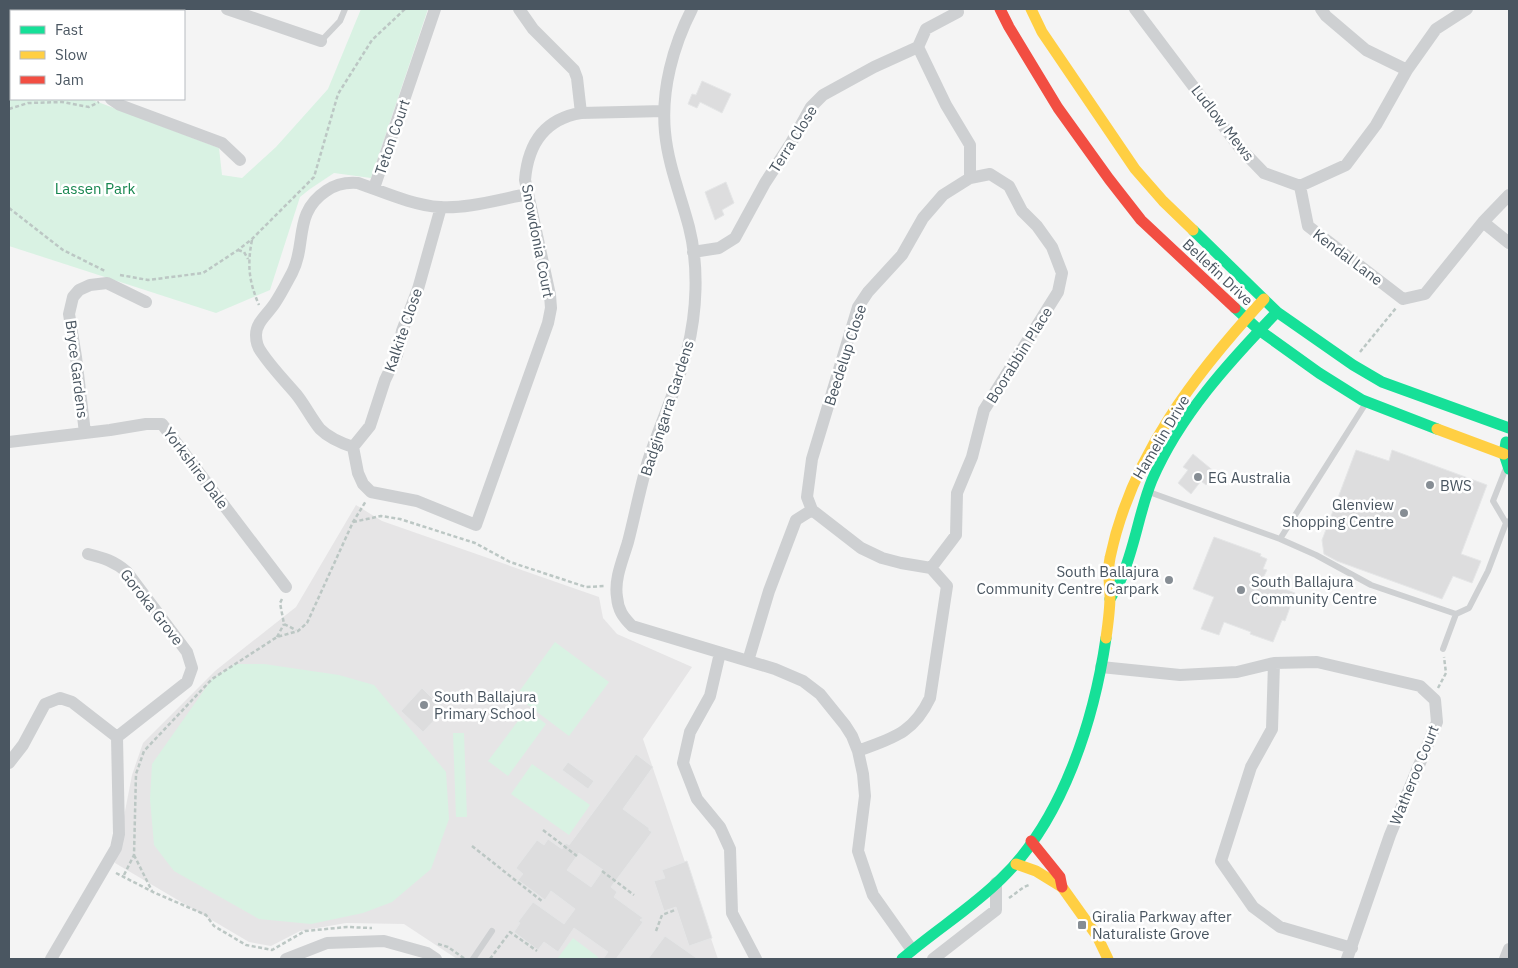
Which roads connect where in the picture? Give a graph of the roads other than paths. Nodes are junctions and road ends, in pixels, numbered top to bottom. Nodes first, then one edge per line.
1 (227, 9) edge
2 (345, 9) edge
3 (435, 9) edge
4 (519, 9) edge
5 (692, 9) edge
6 (1000, 9) edge
7 (1031, 9) edge
8 (1321, 9) edge
9 (1467, 9) edge
10 (1139, 10) edge
11 (958, 12) dead end
12 (321, 41) joint
13 (918, 46) junction
14 (1407, 70) junction
15 (112, 100) edge
16 (664, 111) junction
17 (581, 113) junction
18 (240, 160) dead end
19 (970, 178) junction
20 (1300, 186) junction
21 (374, 188) junction
22 (528, 194) junction
23 (1509, 195) edge
24 (441, 207) junction
25 (1022, 212) joint
26 (1484, 222) junction
27 (1509, 244) edge
28 (693, 252) junction
29 (1264, 298) junction
30 (146, 302) dead end
31 (1278, 312) junction
32 (1246, 318) junction
33 (1259, 330) junction
34 (1367, 402) junction
35 (1509, 428) edge
36 (85, 433) junction
37 (1509, 435) edge
38 (9, 442) edge
39 (354, 447) junction
40 (1504, 454) junction
41 (1508, 468) edge
42 (1148, 491) junction
43 (812, 510) junction
44 (1508, 522) edge
45 (1280, 539) junction
46 (88, 554) dead end
47 (931, 568) junction
48 (286, 588) road end
49 (1110, 599) junction
50 (1456, 614) junction
51 (1443, 648) road end
52 (720, 653) junction
53 (748, 661) junction
54 (1274, 663) junction
55 (1101, 666) junction
56 (117, 737) junction
57 (858, 751) junction
58 (9, 763) edge
59 (1031, 840) junction
60 (1016, 864) junction
61 (996, 883) junction
62 (1062, 886) junction
63 (492, 931) dead end
64 (1509, 949) edge
65 (912, 950) junction
66 (1350, 954) edge
67 (51, 959) edge
68 (286, 959) edge
69 (436, 959) edge
70 (473, 959) edge
71 (756, 959) edge
72 (902, 959) edge
73 (933, 959) edge
74 (1108, 959) edge
75 (1505, 959) edge

1 - 12 street
2 - 12 lane
3 - 21 street, Teton Court
4 - 17 street
5 - 16 street, Badgingarra Gardens
6 - 32 main road, Bellefin Drive
7 - 29 main road, Bellefin Drive
8 - 14 street
9 - 14 street
10 - 20 street, Ludlow Mews
11 - 13 street
13 - 19 street
13 - 28 street, Terra Close
14 - 20 street
15 - 18 street
16 - 17 street, Snowdonia Court
16 - 28 street, Badgingarra Gardens
17 - 22 street, Snowdonia Court
19 - 25 street, Beedelup Close
19 - 43 street, Beedelup Close
20 - 26 street, Kendal Lane
21 - 24 street
21 - 39 street
22 - 24 street
22 - 39 street, Snowdonia Court
23 - 26 street
24 - 39 street, Kalkite Close
25 - 47 street, Boorabbin Place
26 - 27 street
28 - 52 street, Badgingarra Gardens
29 - 31 main road, Bellefin Drive
29 - 32 main road, Hamelin Drive
30 - 36 street, Bryce Gardens
31 - 33 main road, Hamelin Drive
31 - 35 main road, Bellefin Drive
32 - 33 main road, Bellefin Drive
32 - 49 main road, Hamelin Drive
33 - 34 main road, Bellefin Drive
33 - 42 main road, Hamelin Drive
34 - 40 main road, Bellefin Drive
34 - 45 lane
36 - 38 street, Yorkshire Dale
36 - 48 street, Yorkshire Dale
37 - 40 main road
40 - 41 main road
41 - 44 lane
42 - 45 lane
42 - 49 main road, Hamelin Drive
43 - 47 street
43 - 53 street
44 - 50 lane
45 - 50 lane
46 - 56 street, Goroka Grove
47 - 57 street
49 - 55 main road, Hamelin Drive
50 - 51 lane
52 - 53 street, Badgingarra Gardens
52 - 71 street
53 - 57 street, Badgingarra Gardens
54 - 55 street
54 - 66 street, Watheroo Court
54 - 66 street, Watheroo Court
55 - 59 main road, Hamelin Drive
56 - 58 street
56 - 67 street
57 - 65 street, Badgingarra Gardens
59 - 60 main road, Hamelin Drive
59 - 62 main road
60 - 61 main road, Hamelin Drive
60 - 62 main road
61 - 65 main road, Hamelin Drive
61 - 73 street
62 - 74 main road
63 - 70 lane
64 - 75 street
65 - 72 main road, Hamelin Drive
68 - 69 street

